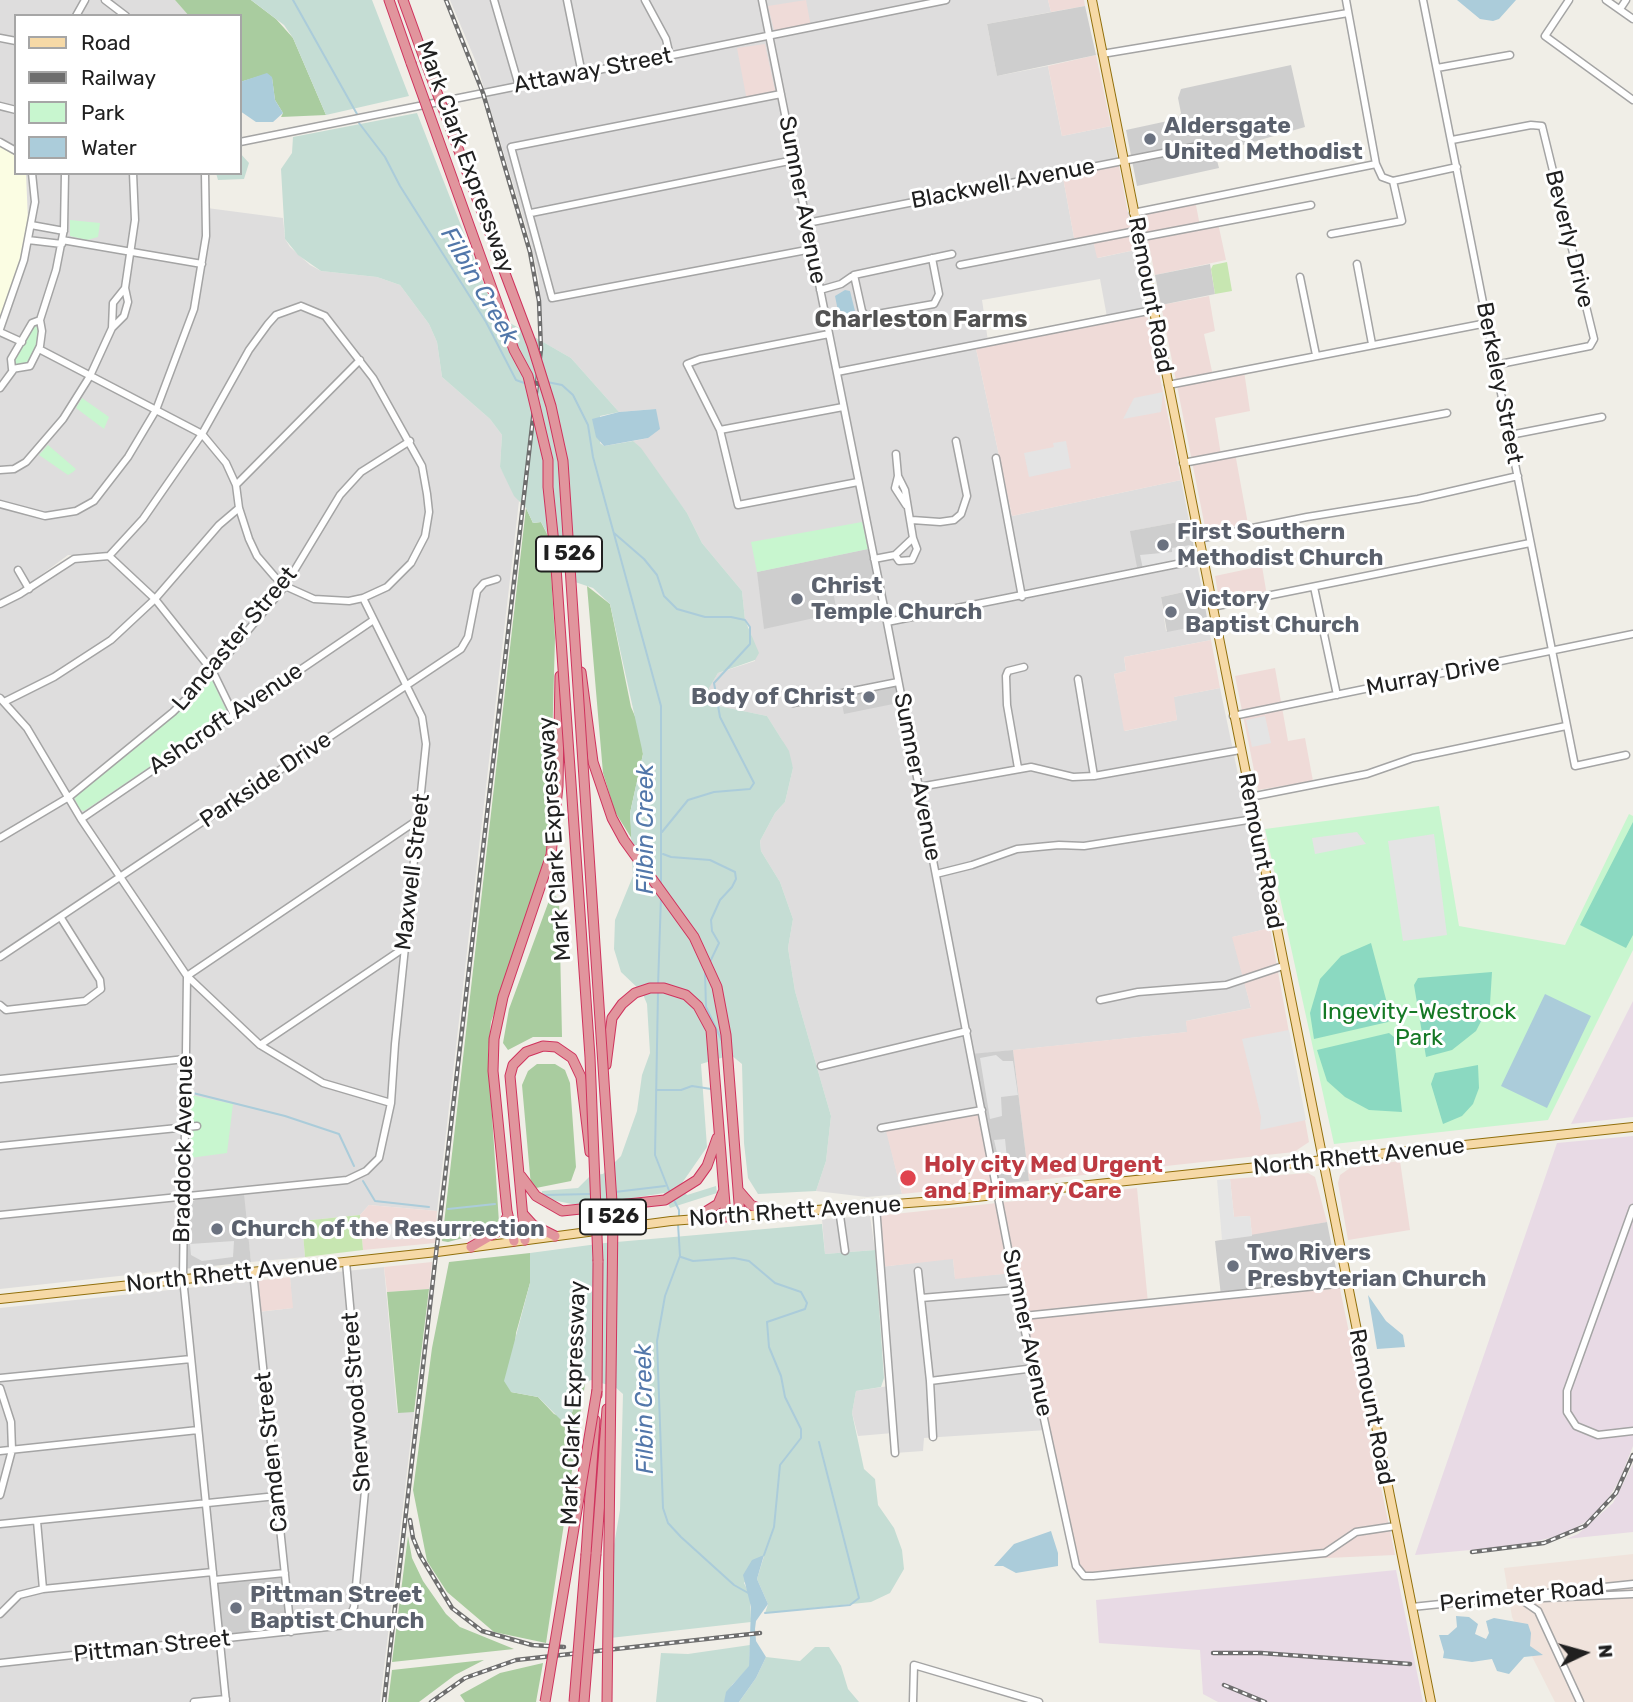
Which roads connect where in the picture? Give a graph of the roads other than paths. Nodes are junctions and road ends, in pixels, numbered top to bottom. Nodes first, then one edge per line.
1 (105, 0) edge
2 (388, 0) edge
3 (403, 0) edge
4 (494, 0) edge
5 (567, 0) edge
6 (645, 0) edge
7 (762, 0) edge
8 (946, 0) edge
9 (1092, 0) edge
10 (1346, 0) edge
11 (1423, 0) edge
12 (1569, 0) edge
13 (1606, 0) edge
14 (1626, 0) edge
15 (1620, 9) junction
16 (1349, 13) junction
17 (123, 14) edge
18 (1633, 19) edge
19 (769, 36) junction
20 (1102, 54) junction
21 (1510, 55) dead end
22 (670, 56) junction
23 (1437, 68) junction
24 (582, 74) junction
25 (519, 86) junction
26 (781, 94) junction
27 (1633, 100) edge
28 (1452, 140) junction
29 (0, 142) edge
30 (242, 142) edge
31 (1199, 146) dead end
32 (14, 149) edge
33 (794, 160) junction
34 (1122, 160) junction
35 (1376, 164) junction
36 (1457, 167) junction
37 (32, 175) edge
38 (65, 175) edge
39 (133, 175) edge
40 (205, 175) edge
41 (1393, 181) junction
42 (1311, 205) dead end
43 (531, 213) junction
44 (1133, 213) junction
45 (807, 223) junction
46 (31, 225) junction
47 (64, 230) junction
48 (1331, 234) dead end
49 (1137, 235) junction
50 (28, 240) junction
51 (62, 242) junction
52 (812, 249) junction
53 (131, 252) junction
54 (952, 254) dead end
55 (932, 258) junction
56 (202, 264) junction
57 (1357, 264) dead end
58 (961, 265) dead end
59 (854, 275) junction
60 (1300, 277) dead end
61 (125, 288) junction
62 (820, 290) junction
63 (1153, 310) junction
64 (40, 320) junction
65 (1487, 323) junction
66 (112, 328) junction
67 (0, 330) edge
68 (829, 334) junction
69 (22, 342) junction
70 (1372, 344) junction
71 (39, 349) junction
72 (1316, 355) junction
73 (360, 360) junction
74 (1495, 365) junction
75 (14, 369) junction
76 (837, 372) junction
77 (90, 376) junction
78 (1168, 385) junction
79 (0, 388) edge
80 (843, 407) junction
81 (156, 410) junction
82 (1447, 413) dead end
83 (1602, 417) dead end
84 (720, 430) junction
85 (202, 434) junction
86 (1510, 435) junction
87 (410, 441) junction
88 (956, 441) dead end
89 (897, 454) dead end
90 (996, 458) dead end
91 (1183, 463) junction
92 (0, 470) edge
93 (1518, 476) junction
94 (858, 482) junction
95 (236, 485) junction
96 (0, 504) edge
97 (239, 508) junction
98 (912, 520) junction
99 (913, 538) junction
100 (1198, 539) junction
101 (1530, 543) junction
102 (895, 555) junction
103 (110, 556) junction
104 (874, 559) junction
105 (1202, 559) junction
106 (18, 570) dead end
107 (497, 579) dead end
108 (285, 586) junction
109 (1314, 587) junction
110 (29, 589) junction
111 (1022, 597) junction
112 (363, 598) junction
113 (155, 599) junction
114 (0, 604) edge
115 (1212, 607) junction
116 (372, 621) junction
117 (887, 622) junction
118 (575, 632) junction
119 (1633, 634) edge
120 (1554, 652) junction
121 (561, 653) junction
122 (1024, 667) dead end
123 (213, 672) junction
124 (1077, 679) dead end
125 (898, 682) junction
126 (406, 686) junction
127 (1337, 695) junction
128 (2, 700) edge
129 (793, 703) dead end
130 (233, 713) junction
131 (1233, 716) junction
132 (1566, 726) junction
133 (1240, 750) junction
134 (1626, 755) dead end
135 (1018, 768) junction
136 (1094, 776) junction
137 (919, 787) junction
138 (69, 797) junction
139 (1250, 797) junction
140 (81, 819) junction
141 (419, 819) junction
142 (1254, 819) junction
143 (0, 838) edge
144 (936, 874) junction
145 (122, 877) junction
146 (61, 918) junction
147 (404, 948) junction
148 (0, 957) edge
149 (1283, 966) junction
150 (187, 976) junction
151 (1100, 1000) dead end
152 (0, 1004) edge
153 (967, 1031) junction
154 (260, 1045) junction
155 (185, 1059) junction
156 (821, 1066) dead end
157 (605, 1074) junction
158 (0, 1079) edge
159 (391, 1103) junction
160 (982, 1110) junction
161 (719, 1122) junction
162 (184, 1126) junction
163 (197, 1126) dead end
164 (1633, 1127) edge
165 (881, 1128) dead end
166 (0, 1146) edge
167 (1322, 1160) junction
168 (518, 1170) junction
169 (723, 1184) junction
170 (739, 1189) junction
171 (999, 1194) junction
172 (184, 1198) junction
173 (597, 1206) junction
174 (876, 1206) junction
175 (1633, 1208) edge
176 (839, 1209) junction
177 (507, 1211) junction
178 (523, 1214) junction
179 (774, 1214) junction
180 (0, 1215) edge
181 (740, 1216) junction
182 (726, 1217) junction
183 (692, 1220) junction
184 (555, 1236) junction
185 (525, 1240) junction
186 (514, 1241) junction
187 (471, 1247) junction
188 (845, 1251) dead end
189 (346, 1262) junction
190 (918, 1271) dead end
191 (253, 1272) junction
192 (183, 1278) junction
193 (1346, 1283) junction
194 (1016, 1290) junction
195 (921, 1297) junction
196 (0, 1299) edge
197 (1023, 1316) junction
198 (191, 1359) junction
199 (611, 1360) junction
200 (1035, 1368) junction
201 (0, 1378) edge
202 (930, 1381) junction
203 (0, 1388) edge
204 (597, 1390) junction
205 (198, 1430) junction
206 (1633, 1431) edge
207 (933, 1437) dead end
208 (12, 1450) junction
209 (0, 1451) edge
210 (895, 1454) dead end
211 (0, 1495) edge
212 (277, 1496) junction
213 (206, 1503) junction
214 (37, 1521) junction
215 (0, 1524) edge
216 (1396, 1526) junction
217 (213, 1572) junction
218 (285, 1573) junction
219 (214, 1580) junction
220 (1633, 1584) edge
221 (43, 1589) junction
222 (1633, 1594) edge
223 (1523, 1597) junction
224 (1412, 1607) junction
225 (0, 1614) edge
226 (346, 1625) joint
227 (291, 1632) junction
228 (220, 1640) junction
229 (0, 1663) edge
230 (224, 1701) edge
231 (194, 1702) edge
232 (545, 1702) edge
233 (574, 1702) edge
234 (584, 1702) edge
235 (607, 1702) edge
236 (913, 1702) edge
237 (1039, 1702) edge
238 (1431, 1702) edge
239 (1580, 1702) edge

1 - 17 street
2 - 121 highway, Mark Clark Expressway / I 526, bridge
3 - 118 highway, Mark Clark Expressway / I 526, bridge
4 - 25 street
5 - 24 street
6 - 22 street
7 - 19 street, Sumner Avenue
8 - 19 street, Attaway Street
9 - 20 main road, Remount Road
10 - 16 street
11 - 23 street, Berkeley Street
12 - 27 street
13 - 15 street
14 - 15 street
15 - 18 street
16 - 20 street
16 - 35 street
19 - 22 street, Attaway Street
19 - 26 street, Sumner Avenue
20 - 34 main road, Remount Road
21 - 23 street
22 - 24 street, Attaway Street
23 - 28 street, Berkeley Street
24 - 25 street, Attaway Street
25 - 30 street, Attaway Street
26 - 33 street, Sumner Avenue
26 - 43 street
28 - 36 street, Berkeley Street
28 - 74 street, Beverly Drive
29 - 32 street
31 - 34 street, Blackwell Avenue
33 - 43 street
33 - 45 street, Sumner Avenue
34 - 44 main road, Remount Road
34 - 45 street, Blackwell Avenue
35 - 41 street
35 - 44 street
36 - 41 street
36 - 65 street, Berkeley Street
37 - 46 street
38 - 47 street
39 - 53 street
40 - 56 street
41 - 48 street
42 - 49 street
43 - 52 street
44 - 49 main road, Remount Road
45 - 52 street, Sumner Avenue
46 - 47 street
46 - 50 street
47 - 51 street
49 - 58 street
49 - 63 main road, Remount Road
50 - 51 street
50 - 67 street
51 - 53 street
51 - 64 street
52 - 62 street, Sumner Avenue
53 - 56 street
53 - 61 street
54 - 55 street
55 - 59 street
55 - 59 street
56 - 81 street
57 - 70 street
59 - 62 street
60 - 72 street
61 - 66 street
61 - 66 street
62 - 68 street, Sumner Avenue
63 - 76 street
63 - 78 main road, Remount Road
64 - 69 street
64 - 71 street
65 - 70 street
65 - 74 street, Berkeley Street
66 - 77 street
67 - 69 street
68 - 76 street, Sumner Avenue
68 - 84 street
69 - 75 street
70 - 72 street
71 - 75 street
71 - 77 street
72 - 78 street
73 - 85 street
73 - 87 street
73 - 95 street
74 - 86 street, Berkeley Street
75 - 79 street
76 - 80 street, Sumner Avenue
77 - 81 street
77 - 92 street
78 - 91 main road, Remount Road
80 - 84 street
80 - 94 street, Sumner Avenue
81 - 85 street
81 - 96 street
82 - 91 street
83 - 86 street
84 - 94 street
85 - 95 street
85 - 103 street
86 - 93 street, Berkeley Street
87 - 108 street, Lancaster Street
87 - 112 street
88 - 98 street
89 - 98 street
90 - 111 street
91 - 100 main road, Remount Road
93 - 100 street
93 - 101 street, Berkeley Street
94 - 104 street, Sumner Avenue
95 - 97 street
97 - 108 street
97 - 113 street
98 - 99 street
99 - 102 street
99 - 102 street
100 - 105 main road, Remount Road
101 - 109 street
101 - 120 street, Berkeley Street
102 - 104 street
103 - 110 street
103 - 113 street
104 - 117 street, Sumner Avenue
105 - 111 street
105 - 115 main road, Remount Road
106 - 110 street
107 - 126 street, Parkside Drive
108 - 112 street
108 - 123 street, Lancaster Street
109 - 115 street
109 - 127 street
110 - 114 street
111 - 117 street
112 - 116 street, Maxwell Street
113 - 123 street
113 - 128 street
115 - 131 main road, Remount Road
116 - 126 street, Maxwell Street
116 - 130 street, Ashcroft Avenue
117 - 125 street, Sumner Avenue
118 - 157 highway, Mark Clark Expressway / I 526, bridge
118 - 170 highway, bridge
119 - 120 street, Murray Drive
120 - 127 street, Murray Drive
120 - 132 street, Berkeley Street
121 - 173 highway, Mark Clark Expressway / I 526, bridge
121 - 177 highway, bridge
122 - 135 street
123 - 130 street
123 - 138 street, Lancaster Street
124 - 136 street
125 - 129 street
125 - 137 street, Sumner Avenue
126 - 141 street, Maxwell Street
126 - 145 street, Parkside Drive
127 - 131 street, Murray Drive
128 - 138 street
130 - 140 street, Ashcroft Avenue
131 - 133 main road, Remount Road
132 - 134 street, Berkeley Street
132 - 139 street
133 - 136 street
133 - 139 main road, Remount Road
135 - 136 street
135 - 137 street
137 - 144 street, Sumner Avenue
138 - 140 street
138 - 143 street, Lancaster Street
139 - 142 main road, Remount Road
140 - 145 street
141 - 147 street, Maxwell Street
141 - 150 street
142 - 144 street
142 - 149 main road, Remount Road
144 - 153 street, Sumner Avenue
145 - 146 street, Parkside Drive
145 - 150 street
146 - 148 street, Parkside Drive
146 - 152 street
147 - 154 street
147 - 159 street, Maxwell Street
149 - 151 street
149 - 167 main road, Remount Road
150 - 154 street
150 - 155 street, Braddock Avenue
153 - 156 street
153 - 160 street, Sumner Avenue
154 - 159 street
155 - 158 street
155 - 162 street, Braddock Avenue
157 - 161 highway, bridge
157 - 199 highway, Mark Clark Expressway / I 526, bridge
159 - 172 street, Maxwell Street
160 - 165 street
160 - 171 street, Sumner Avenue
161 - 168 highway
161 - 169 highway
162 - 163 street
162 - 166 street
162 - 172 street, Braddock Avenue
164 - 167 main road, North Rhett Avenue
167 - 171 main road, North Rhett Avenue
167 - 193 main road, Remount Road
168 - 173 highway, bridge
168 - 178 highway
169 - 182 highway
169 - 183 highway
170 - 179 highway
170 - 181 highway
171 - 174 main road, North Rhett Avenue
171 - 194 street, Sumner Avenue
172 - 180 street
172 - 192 street, Braddock Avenue
173 - 204 highway, Mark Clark Expressway / I 526, bridge
174 - 176 main road, North Rhett Avenue
174 - 210 street
175 - 206 street
176 - 179 main road, North Rhett Avenue
176 - 188 street
177 - 186 highway
177 - 187 highway
178 - 184 highway
178 - 185 highway
179 - 181 main road, North Rhett Avenue
181 - 182 main road, North Rhett Avenue
182 - 183 main road, North Rhett Avenue
183 - 184 main road, North Rhett Avenue
184 - 185 main road, North Rhett Avenue
185 - 186 main road, North Rhett Avenue
186 - 187 main road, North Rhett Avenue
187 - 189 main road, North Rhett Avenue
189 - 191 main road, North Rhett Avenue
189 - 226 street, Sherwood Street
190 - 195 street
191 - 192 main road, North Rhett Avenue
191 - 212 street, Camden Street
192 - 196 main road, North Rhett Avenue
192 - 198 street, Braddock Avenue
193 - 197 street
193 - 216 main road, Remount Road
194 - 195 street
194 - 197 street, Sumner Avenue
195 - 202 street
197 - 200 street, Sumner Avenue
198 - 201 street
198 - 205 street, Braddock Avenue
199 - 234 highway, Mark Clark Expressway / I 526, bridge
199 - 235 highway, bridge
200 - 202 street
200 - 216 street, Sumner Avenue
202 - 207 street
203 - 208 street
204 - 232 highway, bridge
204 - 233 highway, Mark Clark Expressway / I 526, bridge
205 - 208 street
205 - 213 street, Braddock Avenue
208 - 209 street
208 - 211 street
212 - 213 street
212 - 218 street, Camden Street
213 - 214 street
213 - 217 street, Braddock Avenue
214 - 215 street
214 - 221 street
216 - 224 main road, Remount Road
217 - 219 street, Braddock Avenue
217 - 221 street
218 - 219 street
218 - 227 street, Camden Street
219 - 228 street, Braddock Avenue
220 - 223 street, Perimeter Road
221 - 225 street
222 - 223 street
223 - 224 street, Perimeter Road
223 - 239 street
224 - 238 main road, Remount Road
226 - 227 street, Pittman Street
227 - 228 street, Pittman Street
228 - 229 street, Pittman Street
228 - 230 street, Braddock Avenue
230 - 231 street
236 - 237 street

